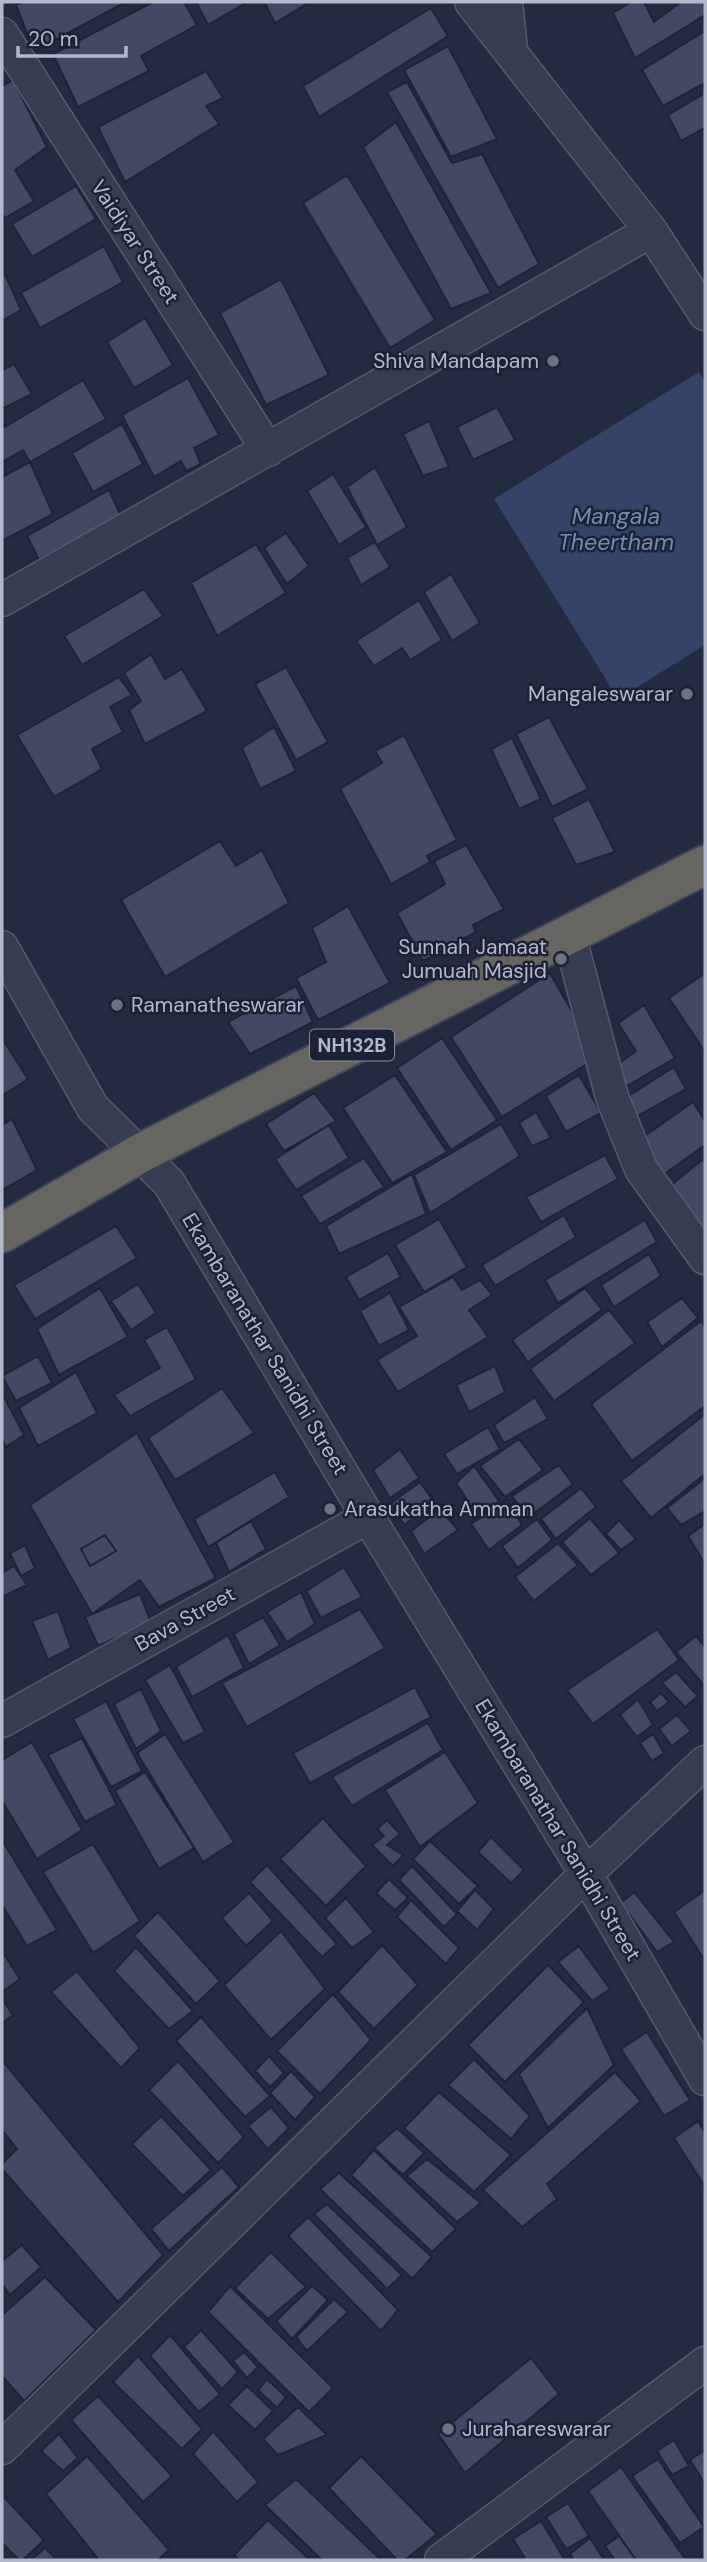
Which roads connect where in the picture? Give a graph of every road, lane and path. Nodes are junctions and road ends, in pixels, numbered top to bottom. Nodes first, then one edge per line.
1 (471, 2) edge
2 (506, 2) edge
3 (2, 34) edge
4 (511, 50) junction
5 (651, 231) junction
6 (705, 314) edge
7 (268, 450) junction
8 (2, 600) edge
9 (705, 865) edge
10 (569, 934) junction
11 (2, 947) edge
12 (139, 1154) junction
13 (2, 1233) edge
14 (705, 1258) edge
15 (368, 1517) junction
16 (2, 1721) edge
17 (705, 1762) edge
18 (586, 1874) junction
19 (705, 2079) edge
20 (705, 2363) edge
21 (2, 2448) edge
22 (440, 2560) edge

1 - 4 street
2 - 4 street
3 - 7 street, Vaidiyar Street
4 - 5 street
5 - 6 street
5 - 7 street
7 - 8 street
9 - 10 highway, NH132B
10 - 12 highway, NH132B
10 - 14 street
11 - 12 street, Ekambaranathar Sanidhi Street
12 - 13 highway, NH132B
12 - 15 street, Ekambaranathar Sanidhi Street
15 - 16 street, Bava Street
15 - 18 street, Ekambaranathar Sanidhi Street
17 - 18 street
18 - 19 street, Ekambaranathar Sanidhi Street
18 - 21 street
20 - 22 street

